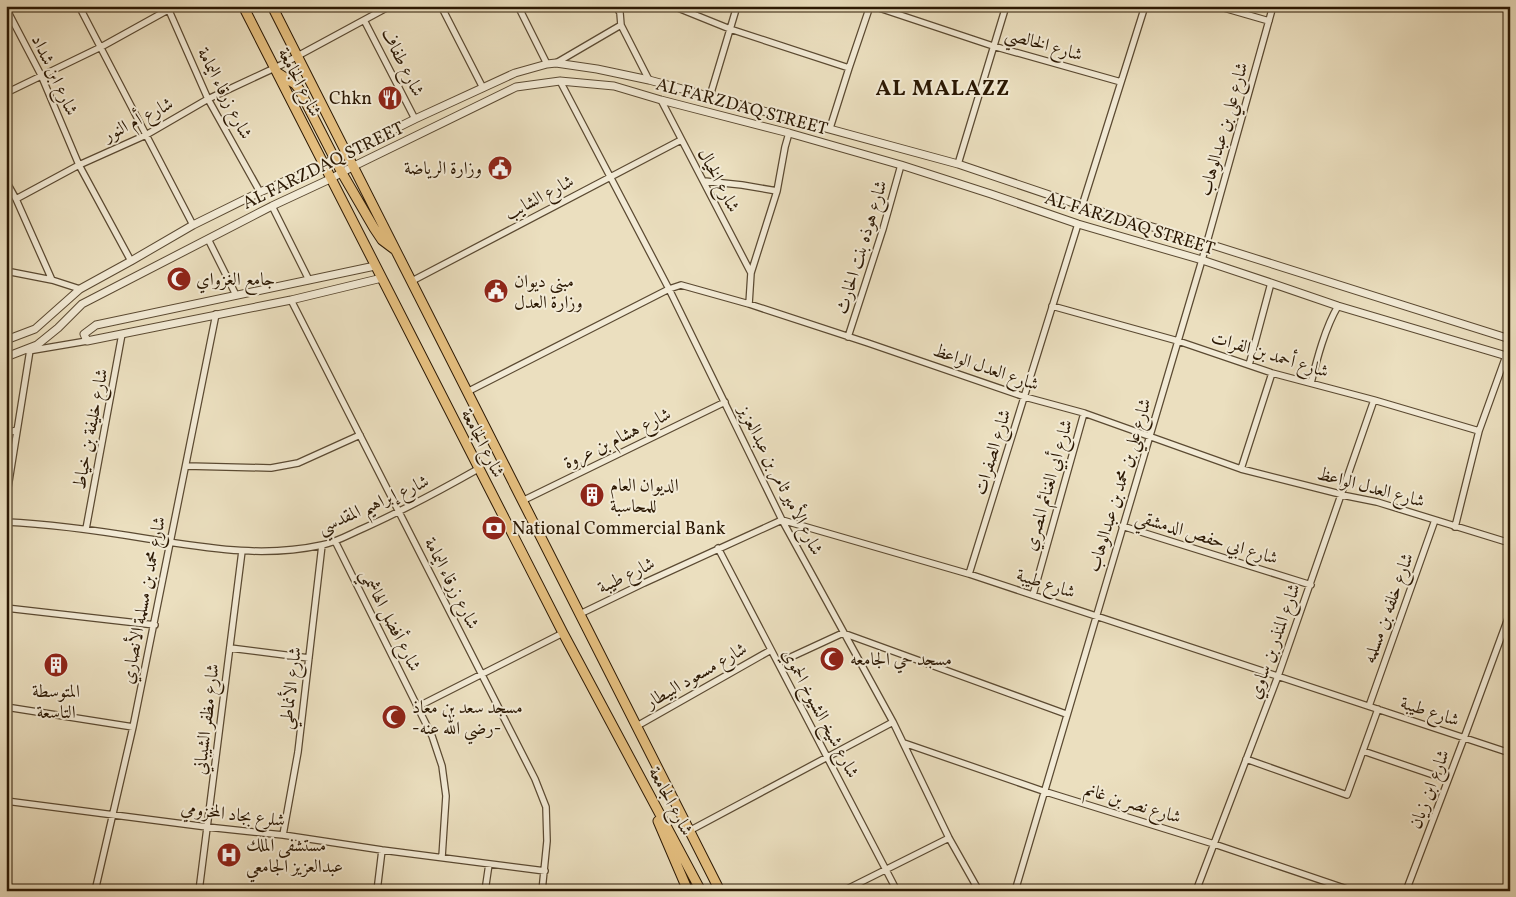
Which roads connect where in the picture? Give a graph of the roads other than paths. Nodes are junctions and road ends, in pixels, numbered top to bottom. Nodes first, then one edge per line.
1 (79, 6) edge
2 (243, 6) edge
3 (272, 6) edge
4 (390, 6) edge
5 (441, 6) edge
6 (518, 6) edge
7 (616, 6) edge
8 (623, 6) edge
9 (674, 6) edge
10 (736, 6) edge
11 (872, 6) edge
12 (1006, 6) edge
13 (1144, 6) edge
14 (1217, 6) edge
15 (1274, 6) edge
16 (170, 7) edge
17 (6, 8) edge
18 (620, 14) junction
19 (364, 20) junction
20 (1269, 21) junction
21 (620, 25) junction
22 (730, 29) junction
23 (993, 46) junction
24 (101, 47) junction
25 (297, 55) junction
26 (556, 63) junction
27 (547, 64) junction
28 (849, 68) junction
29 (276, 70) junction
30 (41, 75) junction
31 (649, 80) junction
32 (560, 81) junction
33 (1121, 82) junction
34 (483, 88) junction
35 (6, 93) edge
36 (710, 96) junction
37 (208, 99) junction
38 (661, 100) junction
39 (415, 119) junction
40 (830, 128) junction
41 (789, 133) junction
42 (146, 135) junction
43 (681, 140) junction
44 (346, 152) junction
45 (335, 158) junction
46 (324, 164) junction
47 (958, 164) junction
48 (902, 165) junction
49 (79, 166) junction
50 (354, 166) junction
51 (342, 173) junction
52 (610, 177) junction
53 (330, 179) junction
54 (6, 181) edge
55 (704, 181) junction
56 (778, 191) junction
57 (260, 192) junction
58 (16, 199) junction
59 (272, 206) junction
60 (1082, 206) junction
61 (193, 224) junction
62 (1078, 224) junction
63 (208, 239) junction
64 (1206, 243) junction
65 (396, 251) junction
66 (1202, 260) junction
67 (132, 261) junction
68 (375, 266) junction
69 (6, 271) edge
70 (751, 273) junction
71 (382, 278) junction
72 (52, 280) junction
73 (309, 280) junction
74 (412, 281) junction
75 (1271, 283) junction
76 (80, 289) junction
77 (668, 289) junction
78 (236, 295) junction
79 (291, 300) junction
80 (749, 304) junction
81 (1052, 306) junction
82 (1338, 306) junction
83 (156, 312) junction
84 (216, 314) junction
85 (161, 326) junction
86 (122, 334) junction
87 (848, 337) junction
88 (1510, 339) edge
89 (6, 340) edge
90 (87, 341) junction
91 (1178, 341) junction
92 (30, 350) junction
93 (18, 352) junction
94 (6, 357) edge
95 (1508, 357) edge
96 (1249, 365) junction
97 (1272, 373) junction
98 (1311, 384) junction
99 (468, 392) junction
100 (1025, 397) junction
101 (1374, 400) junction
102 (724, 402) junction
103 (1084, 413) junction
104 (16, 430) junction
105 (1480, 431) junction
106 (6, 433) edge
107 (360, 435) junction
108 (1150, 437) junction
109 (186, 466) junction
110 (478, 469) junction
111 (1241, 469) junction
112 (1342, 495) junction
113 (6, 500) edge
114 (522, 501) junction
115 (399, 512) junction
116 (782, 520) junction
117 (1435, 520) junction
118 (6, 522) edge
119 (1122, 526) junction
120 (1455, 527) junction
121 (86, 529) junction
122 (334, 541) junction
123 (170, 542) junction
124 (1510, 543) edge
125 (322, 545) junction
126 (718, 548) junction
127 (242, 551) junction
128 (970, 574) junction
129 (1311, 585) junction
130 (1033, 594) junction
131 (6, 608) edge
132 (1510, 613) edge
133 (580, 614) junction
134 (1096, 616) junction
135 (155, 625) junction
136 (564, 633) junction
137 (843, 633) junction
138 (230, 648) junction
139 (771, 650) junction
140 (309, 658) junction
141 (778, 662) junction
142 (482, 674) junction
143 (1278, 676) junction
144 (1369, 706) junction
145 (6, 707) edge
146 (417, 707) junction
147 (1378, 709) junction
148 (1066, 714) junction
149 (893, 722) junction
150 (637, 726) junction
151 (133, 727) junction
152 (1464, 738) junction
153 (904, 743) junction
154 (1363, 751) junction
155 (1510, 752) edge
156 (828, 758) junction
157 (1246, 759) junction
158 (634, 766) junction
159 (1448, 780) junction
160 (1043, 791) junction
161 (6, 801) edge
162 (112, 814) junction
163 (207, 827) junction
164 (689, 831) junction
165 (283, 835) junction
166 (949, 838) junction
167 (1214, 844) junction
168 (382, 850) junction
169 (442, 857) junction
170 (489, 864) junction
171 (886, 870) junction
172 (545, 871) junction
173 (711, 875) junction
174 (95, 891) edge
175 (199, 891) edge
176 (377, 891) edge
177 (485, 891) edge
178 (542, 891) edge
179 (688, 891) edge
180 (701, 891) edge
181 (720, 891) edge
182 (724, 891) edge
183 (843, 891) edge
184 (897, 891) edge
185 (979, 891) edge
186 (1015, 891) edge
187 (1196, 891) edge
188 (1353, 891) edge
189 (1406, 891) edge

1 - 24 street
2 - 29 main road, شارع الجامعة
3 - 25 main road, شارع الجامعة
4 - 19 street
5 - 34 street
6 - 27 street
7 - 18 street
8 - 18 street
9 - 22 street
10 - 22 street
11 - 23 street, شارع الخالصي
11 - 28 street
12 - 23 street
13 - 33 street
14 - 20 street
15 - 20 street, شارع علي بن عبدالوهاب
16 - 24 street
16 - 37 street, شارع زرقاء اليمامة
17 - 30 street, شارع ابن شداد
18 - 21 street
19 - 25 street
19 - 39 street, شارع طفاف
20 - 64 street, شارع علي بن عبدالوهاب
21 - 26 street
21 - 31 street
22 - 28 street
22 - 36 street
23 - 33 street, شارع الخالصي
23 - 47 street
24 - 30 street
24 - 42 street
25 - 29 street, شارع أم النور
25 - 44 main road, شارع الجامعة
26 - 27 street, AL FARZDAQ STREET
26 - 31 street, AL FARZDAQ STREET
27 - 34 street, AL FARZDAQ STREET
28 - 40 street
29 - 37 street, شارع أم النور
29 - 45 main road
29 - 46 main road, شارع الجامعة
30 - 35 street
30 - 49 street, شارع ابن شداد
31 - 36 street, AL FARZDAQ STREET
32 - 38 street, AL FARZDAQ STREET
32 - 50 street, AL FARZDAQ STREET
32 - 52 street, شارع الأمير ثامر بن عبدالعزيز
33 - 60 street
34 - 39 street, AL FARZDAQ STREET
36 - 40 street, AL FARZDAQ STREET
37 - 42 street, شارع أم النور
37 - 57 street, شارع زرقاء اليمامة
38 - 41 street, AL FARZDAQ STREET
38 - 43 street, شارع الخيال
39 - 44 street, AL FARZDAQ STREET
40 - 47 street, AL FARZDAQ STREET
41 - 48 street, AL FARZDAQ STREET
41 - 56 street
42 - 49 street, شارع أم النور
42 - 61 street
43 - 52 street, شارع الشايب
43 - 55 street, شارع الخيال
44 - 45 street, AL FARZDAQ STREET
44 - 50 main road, شارع الجامعة
45 - 46 street, AL FARZDAQ STREET
45 - 51 main road
46 - 53 main road, شارع الجامعة
46 - 57 street, AL FARZDAQ STREET
47 - 60 street, AL FARZDAQ STREET
48 - 62 street, AL FARZDAQ STREET
48 - 87 street, شارع هوذه بنت الحارث
49 - 58 street, شارع أم النور
49 - 67 street, شارع ابن شداد
50 - 51 street, AL FARZDAQ STREET
50 - 65 main road, شارع الجامعة
51 - 53 street, AL FARZDAQ STREET
51 - 65 main road
52 - 74 street, شارع الشايب
52 - 77 street, شارع الأمير ثامر بن عبدالعزيز
53 - 59 street, AL FARZDAQ STREET
53 - 68 main road, شارع الجامعة
54 - 58 street
55 - 56 street
55 - 70 street, شارع الخيال
56 - 70 street
57 - 61 street, AL FARZDAQ STREET
58 - 72 street
59 - 63 street, AL FARZDAQ STREET
59 - 73 street
60 - 64 street, AL FARZDAQ STREET
61 - 67 street, AL FARZDAQ STREET
62 - 66 street, AL FARZDAQ STREET
62 - 81 street, شارع الصفرات
63 - 78 street
63 - 93 street, AL FARZDAQ STREET
64 - 66 street, شارع علي بن عبدالوهاب
64 - 88 street, AL FARZDAQ STREET
65 - 74 main road, شارع الجامعة
66 - 75 street, AL FARZDAQ STREET
66 - 91 street, شارع علي بن محمد بن عبدالوهاب
67 - 76 street, AL FARZDAQ STREET
68 - 71 main road, شارع الجامعة
68 - 73 street
69 - 72 street
70 - 80 street
71 - 79 street
71 - 110 main road, شارع الجامعة
72 - 76 street
73 - 78 street
74 - 99 main road, شارع الجامعة
75 - 82 street, AL FARZDAQ STREET
75 - 96 street
76 - 89 street, AL FARZDAQ STREET
77 - 80 street, شارع العدل الواعظ
77 - 99 street, شارع العدل الواعظ
77 - 102 street, شارع الأمير ثامر بن عبدالعزيز
78 - 83 street
79 - 84 street
79 - 107 street, شارع زرقاء اليمامة
80 - 87 street, شارع العدل الواعظ
81 - 91 street, شارع أحمد بن الفرات
81 - 100 street, شارع الصفرات
82 - 95 street, AL FARZDAQ STREET
82 - 98 street
83 - 85 street
83 - 90 street
84 - 85 street
84 - 109 street, شارع محمد بن مسلمة الأنصاري
85 - 86 street
86 - 90 street
86 - 121 street, شارع خليفة بن خياط
87 - 100 street, شارع العدل الواعظ
90 - 92 street
91 - 96 street, شارع أحمد بن الفرات
91 - 108 street, شارع علي بن محمد بن عبدالوهاب
92 - 93 street
92 - 104 street
93 - 94 street, AL FARZDAQ STREET
95 - 105 street
96 - 97 street, شارع أحمد بن الفرات
97 - 98 street, شارع أحمد بن الفرات
97 - 111 street
98 - 101 street, شارع أحمد بن الفرات
99 - 114 main road, شارع الجامعة
100 - 103 street, شارع العدل الواعظ
100 - 128 street, شارع الصفرات
101 - 105 street, شارع أحمد بن الفرات
101 - 112 street, شارع المنذر بن ساوي
102 - 114 street, شارع هشام بن عروة
102 - 116 street, شارع الأمير ثامر بن عبدالعزيز
103 - 108 street, شارع العدل الواعظ
103 - 130 street, شارع أبي الغنائم المصري
104 - 106 street
104 - 113 street
105 - 120 street
107 - 109 street
107 - 115 street, شارع زرقاء اليمامة
108 - 111 street, شارع العدل الواعظ
108 - 119 street, شارع علي بن محمد بن عبدالوهاب
109 - 123 street, شارع محمد بن مسلمة الأنصاري
110 - 115 street, شارع إبراهيم المقدسي
110 - 136 main road, شارع الجامعة
111 - 112 street, شارع العدل الواعظ
112 - 117 street, شارع العدل الواعظ
112 - 129 street, شارع المنذر بن ساوي
114 - 133 main road, شارع الجامعة
115 - 122 street, شارع إبراهيم المقدسي
115 - 142 street, شارع زرقاء اليمامة
116 - 126 street, شارع طيبة
116 - 128 street, شارع طيبة
116 - 137 street, شارع الأمير ثامر بن عبدالعزيز
117 - 120 street, شارع العدل الواعظ
117 - 144 street, شارع خلفه بن مسلمه
118 - 121 street, شارع إبراهيم المقدسي
119 - 129 street, شارع ابي حفص الدمشقي
119 - 134 street, شارع علي بن محمد بن عبدالوهاب
120 - 124 street, شارع العدل الواعظ
121 - 123 street, شارع إبراهيم المقدسي
122 - 125 street, شارع إبراهيم المقدسي
122 - 146 street, شارع أفضل الهاشمي
123 - 127 street, شارع إبراهيم المقدسي
123 - 135 street, شارع محمد بن مسلمة الأنصاري
125 - 127 street, شارع إبراهيم المقدسي
125 - 140 street, شارع الأنماطي
126 - 133 street, شارع طيبة
126 - 139 street, شارع شيخ الشيوخ الحموي
127 - 138 street, شارع مظفر الشيباني
128 - 130 street, شارع طيبة
129 - 143 street, شارع المنذر بن ساوي
130 - 134 street, شارع طيبة
131 - 135 street
132 - 152 street, شارع ابن زيان
133 - 150 main road, شارع الجامعة
134 - 143 street, شارع طيبة
134 - 148 street, شارع علي بن محمد بن عبدالوهاب
135 - 151 street, شارع محمد بن مسلمة الأنصاري
136 - 142 street
136 - 158 main road, شارع الجامعة
137 - 141 street
137 - 148 street
137 - 149 street, شارع الأمير ثامر بن عبدالعزيز
138 - 140 street
138 - 163 street, شارع مظفر الشيباني
139 - 141 street, شارع شيخ الشيوخ الحموي
139 - 150 street, شارع مسعود البيطار
140 - 165 street, شارع الأنماطي
141 - 156 street, شارع شيخ الشيوخ الحموي
142 - 146 street
142 - 172 street, شارع زرقاء اليمامة
143 - 144 street, شارع طيبة
143 - 157 street, شارع المنذر بن ساوي
144 - 147 street, شارع طيبة
145 - 151 street
146 - 169 street, شارع أفضل الهاشمي
147 - 152 street, شارع طيبة
147 - 154 street
148 - 160 street, شارع علي بن محمد بن عبدالوهاب
149 - 153 street, شارع الأمير ثامر بن عبدالعزيز
149 - 156 street
150 - 164 main road, شارع الجامعة
151 - 162 street, شارع محمد بن مسلمة الأنصاري
152 - 155 street, شارع طيبة
152 - 159 street, شارع ابن زيان
153 - 160 street, شارع نصر بن غانم
153 - 166 street, شارع الأمير ثامر بن عبدالعزيز
154 - 157 street
154 - 159 street
156 - 164 street
156 - 171 street, شارع شيخ الشيوخ الحموي
157 - 167 street, شارع المنذر بن ساوي
158 - 179 main road
158 - 180 main road, شارع الجامعة
159 - 189 street, شارع ابن زيان
160 - 167 street, شارع نصر بن غانم
160 - 186 street, شارع علي بن محمد بن عبدالوهاب
161 - 162 street, شلرع بجاد المخزومي
162 - 163 street, شلرع بجاد المخزومي
162 - 174 street, شارع محمد بن مسلمة الأنصاري
163 - 165 street, شلرع بجاد المخزومي
163 - 175 street, شارع مظفر الشيباني
164 - 173 main road, شارع الجامعة
165 - 168 street, شلرع بجاد المخزومي
166 - 171 street
166 - 185 street, شارع الأمير ثامر بن عبدالعزيز
167 - 187 street, شارع المنذر بن ساوي
167 - 188 street, شارع نصر بن غانم
168 - 169 street, شلرع بجاد المخزومي
168 - 176 street
169 - 170 street, شلرع بجاد المخزومي
170 - 172 street, شلرع بجاد المخزومي
170 - 177 street
171 - 183 street
171 - 184 street, شارع شيخ الشيوخ الحموي
172 - 178 street, شارع زرقاء اليمامة
173 - 181 main road
173 - 182 main road

